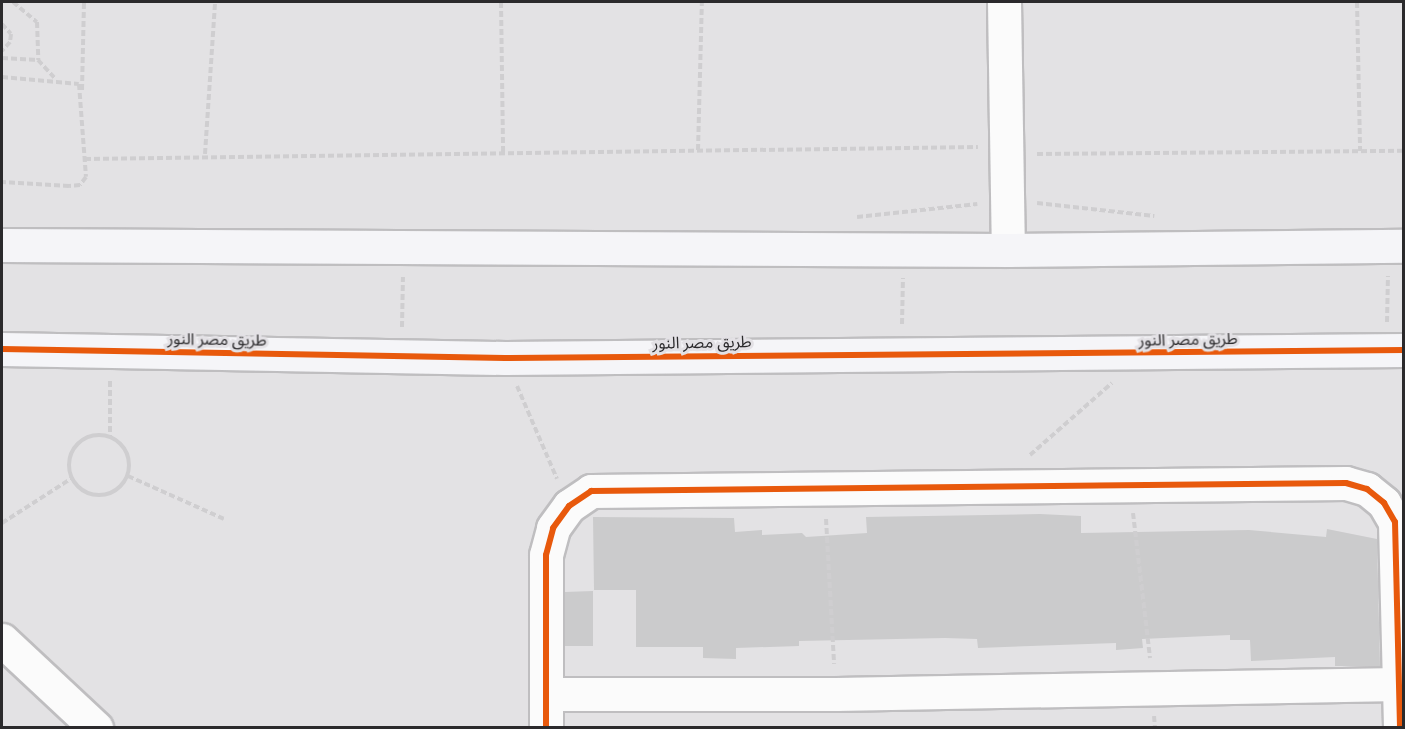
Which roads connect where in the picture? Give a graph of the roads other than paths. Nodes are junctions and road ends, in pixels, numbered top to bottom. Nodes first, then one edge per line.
1 (1004, 2) edge
2 (2, 245) edge
3 (1396, 246) edge
4 (1008, 250) junction
5 (2, 349) edge
6 (1395, 350) edge
7 (2, 640) edge
8 (1399, 684) junction
9 (546, 694) junction
10 (96, 728) edge
11 (546, 728) edge
12 (1400, 728) edge

1 - 4 street
2 - 4 street
3 - 4 street
5 - 6 street, طريق مصر النور
7 - 10 street
8 - 9 street
8 - 9 street
8 - 12 street
9 - 11 street

